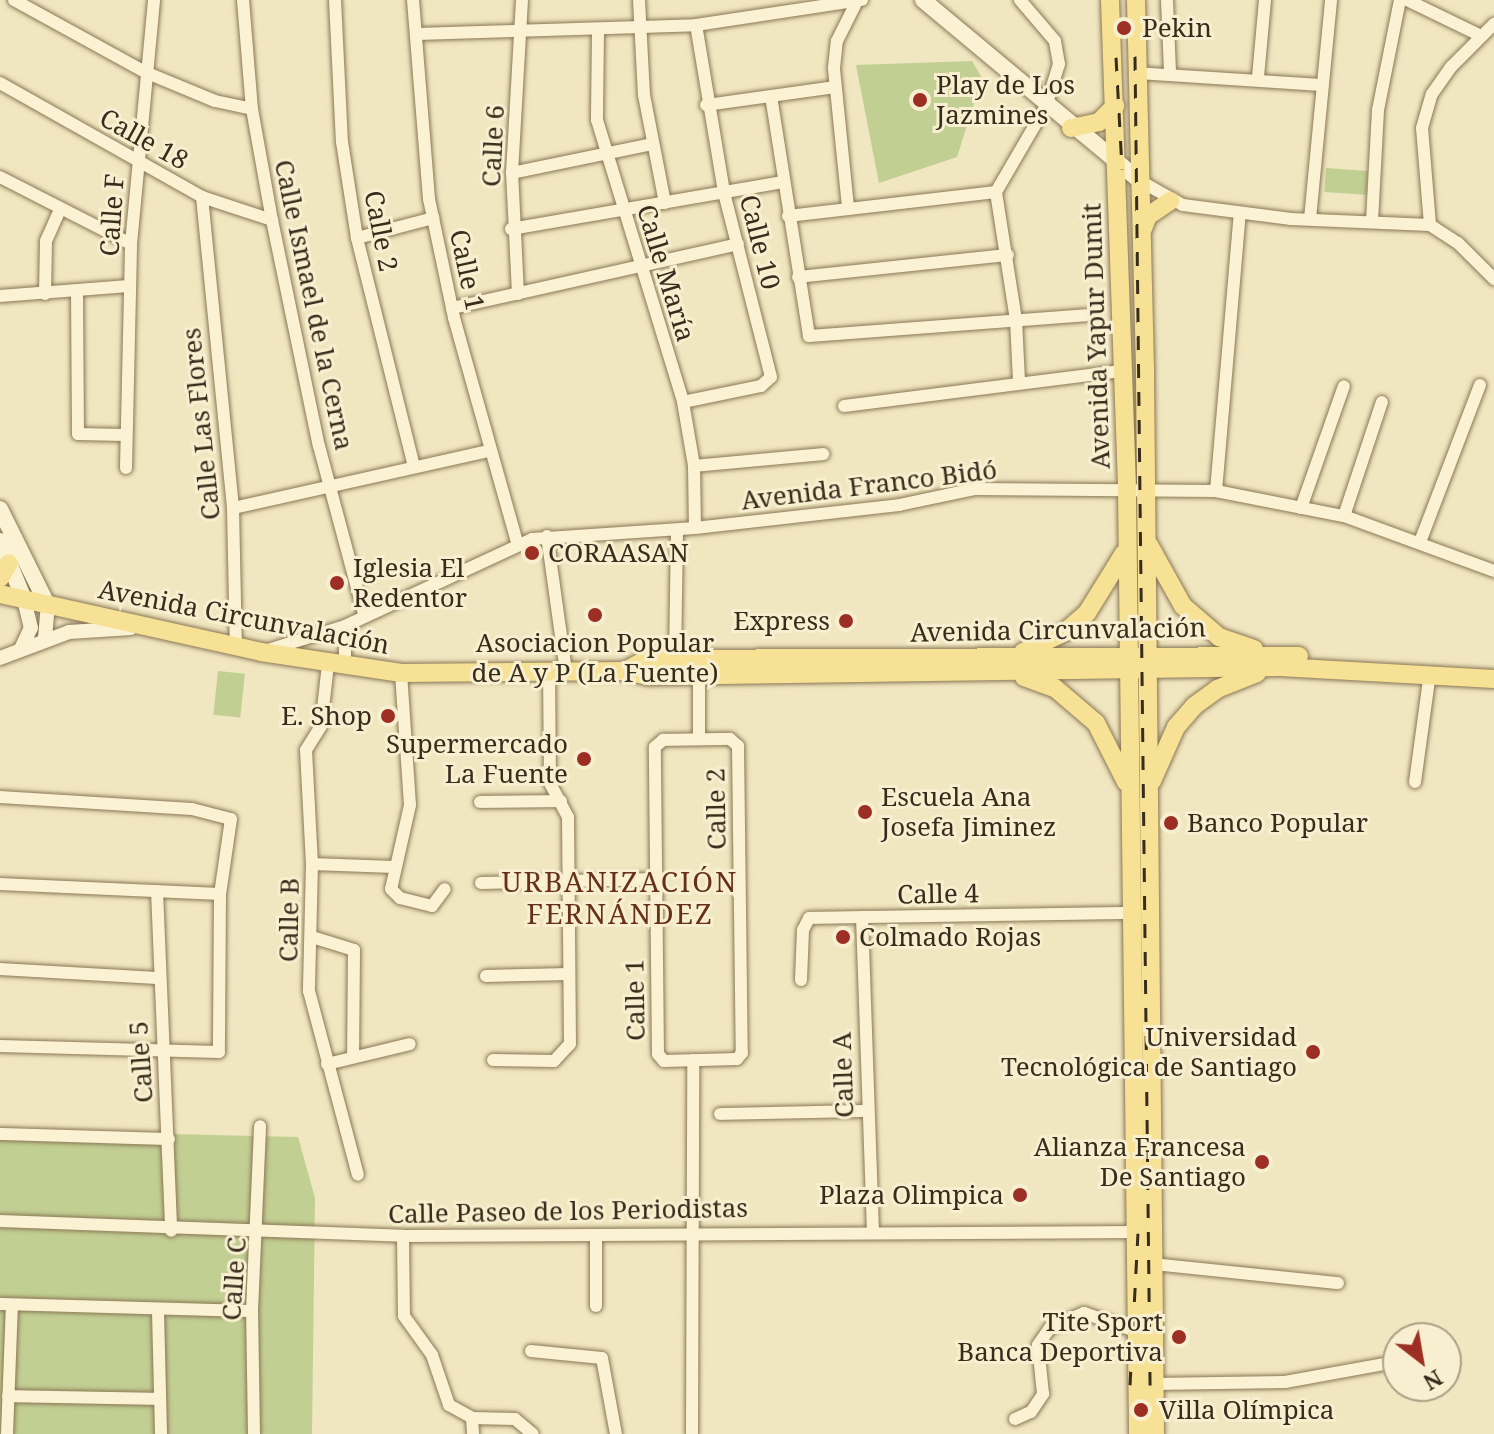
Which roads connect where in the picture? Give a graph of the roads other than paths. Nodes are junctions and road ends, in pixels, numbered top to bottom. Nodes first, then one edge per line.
1 (14, 0) edge
2 (154, 0) edge
3 (243, 0) edge
4 (335, 0) edge
5 (413, 0) edge
6 (522, 0) edge
7 (639, 0) edge
8 (923, 0) edge
9 (1020, 0) edge
10 (1110, 0) edge
11 (1136, 0) edge
12 (1167, 0) edge
13 (1265, 0) edge
14 (1331, 0) edge
15 (1400, 0) edge
16 (1407, 0) edge
17 (858, 2) edge
18 (1494, 24) edge
19 (696, 25) junction
20 (639, 28) junction
21 (522, 31) junction
22 (598, 32) junction
23 (417, 34) junction
24 (1481, 36) junction
25 (145, 72) junction
26 (1170, 72) junction
27 (1137, 73) junction
28 (1258, 77) junction
29 (0, 83) edge
30 (1323, 85) junction
31 (835, 87) junction
32 (771, 96) junction
33 (706, 105) junction
34 (1046, 106) junction
35 (1115, 106) junction
36 (252, 109) junction
37 (1071, 128) junction
38 (652, 144) junction
39 (606, 156) junction
40 (138, 160) junction
41 (1117, 166) junction
42 (512, 173) junction
43 (0, 177) edge
44 (1140, 181) junction
45 (783, 182) junction
46 (724, 192) junction
47 (996, 192) junction
48 (202, 197) junction
49 (1170, 201) junction
50 (665, 203) junction
51 (848, 207) junction
52 (60, 209) junction
53 (623, 210) junction
54 (1240, 213) junction
55 (788, 216) junction
56 (433, 218) junction
57 (1310, 219) junction
58 (272, 220) junction
59 (1372, 221) junction
60 (1430, 225) junction
61 (511, 229) junction
62 (1141, 234) junction
63 (357, 238) junction
64 (131, 244) junction
65 (738, 244) junction
66 (1008, 255) junction
67 (641, 268) junction
68 (798, 277) junction
69 (1494, 279) edge
70 (129, 286) junction
71 (77, 292) junction
72 (45, 294) junction
73 (518, 294) junction
74 (0, 296) edge
75 (452, 308) junction
76 (1086, 315) dead end
77 (1016, 320) junction
78 (1123, 371) junction
79 (1019, 381) junction
80 (1480, 385) dead end
81 (1344, 386) dead end
82 (683, 402) junction
83 (1382, 402) dead end
84 (844, 406) dead end
85 (125, 435) junction
86 (489, 451) junction
87 (823, 454) dead end
88 (694, 466) junction
89 (414, 467) junction
90 (126, 468) dead end
91 (330, 488) junction
92 (1136, 488) junction
93 (1216, 491) junction
94 (233, 508) junction
95 (1301, 508) junction
96 (0, 509) edge
97 (1344, 516) junction
98 (695, 528) junction
99 (677, 530) junction
100 (547, 536) junction
101 (1146, 539) junction
102 (0, 541) edge
103 (517, 542) junction
104 (1420, 542) junction
105 (1127, 547) junction
106 (5, 570) edge
107 (1494, 571) edge
108 (0, 594) edge
109 (24, 599) junction
110 (48, 606) junction
111 (364, 614) junction
112 (345, 626) junction
113 (142, 628) junction
114 (45, 638) junction
115 (236, 646) junction
116 (21, 649) junction
117 (261, 652) junction
118 (0, 658) edge
119 (675, 659) junction
120 (1280, 661) junction
121 (1138, 662) junction
122 (336, 665) junction
123 (1002, 665) junction
124 (699, 667) junction
125 (558, 671) junction
126 (625, 671) junction
127 (401, 673) junction
128 (1430, 673) junction
129 (1494, 676) edge
130 (699, 739) junction
131 (1415, 782) dead end
132 (0, 797) edge
133 (1139, 800) junction
134 (561, 801) junction
135 (480, 802) dead end
136 (312, 864) junction
137 (394, 867) junction
138 (655, 879) junction
139 (570, 880) junction
140 (481, 883) dead end
141 (0, 884) edge
142 (445, 889) dead end
143 (157, 891) junction
144 (220, 894) junction
145 (1132, 913) junction
146 (862, 917) junction
147 (312, 937) junction
148 (0, 969) edge
149 (569, 974) junction
150 (486, 976) dead end
151 (157, 978) junction
152 (801, 980) dead end
153 (410, 1044) dead end
154 (0, 1046) edge
155 (162, 1054) junction
156 (353, 1057) junction
157 (493, 1060) dead end
158 (693, 1060) junction
159 (327, 1064) junction
160 (866, 1111) junction
161 (720, 1114) dead end
162 (260, 1126) dead end
163 (0, 1134) edge
164 (169, 1139) junction
165 (358, 1175) dead end
166 (0, 1221) edge
167 (693, 1230) junction
168 (171, 1231) junction
169 (873, 1232) junction
170 (1136, 1232) junction
171 (259, 1234) junction
172 (403, 1236) junction
173 (596, 1236) junction
174 (1153, 1264) junction
175 (1338, 1283) dead end
176 (6, 1304) edge
177 (596, 1306) dead end
178 (158, 1311) junction
179 (252, 1311) junction
180 (1138, 1332) junction
181 (531, 1351) dead end
182 (1382, 1364) edge
183 (1154, 1384) junction
184 (8, 1396) junction
185 (159, 1399) junction
186 (472, 1418) junction
187 (1015, 1419) dead end
188 (7, 1434) edge
189 (161, 1434) edge
190 (254, 1434) edge
191 (473, 1434) edge
192 (533, 1434) edge
193 (616, 1434) edge
194 (692, 1434) edge
195 (1138, 1434) edge
196 (1155, 1434) edge

1 - 25 street
2 - 25 street, Calle F
3 - 36 street, Calle Ismael de la Cerna
4 - 63 street, Calle 2
5 - 23 street, Calle 1
6 - 21 street, Calle 6
7 - 20 street
8 - 34 main road
9 - 34 street
10 - 35 main road, Avenida Yapur Dumit
11 - 27 main road, Avenida Yapur Dumit
12 - 26 street
13 - 28 street
14 - 30 street
15 - 59 street
16 - 24 street
17 - 19 street
17 - 31 street
18 - 24 street
19 - 20 street
19 - 33 street, Calle 10
20 - 22 street
20 - 38 street
21 - 22 street
21 - 23 street
21 - 42 street, Calle 6
22 - 39 street, Calle María
23 - 56 street, Calle 1
24 - 60 street
25 - 36 street
25 - 40 street, Calle F
26 - 27 street
26 - 28 street
27 - 44 main road, Avenida Yapur Dumit
28 - 30 street
29 - 40 street, Calle 18
30 - 57 street
31 - 32 street
31 - 51 street
32 - 33 street
32 - 45 street
33 - 46 street, Calle 10
34 - 37 main road
34 - 47 street
35 - 37 main road
35 - 41 main road, Avenida Yapur Dumit
36 - 58 street, Calle Ismael de la Cerna
37 - 41 main road
38 - 39 street
38 - 50 street
39 - 42 street
39 - 53 street, Calle María
40 - 48 street, Calle 18
40 - 64 street, Calle F
41 - 44 main road
41 - 78 main road, Avenida Yapur Dumit
42 - 61 street, Calle 6
43 - 52 street
44 - 49 street
44 - 62 main road, Avenida Yapur Dumit
45 - 46 street
45 - 55 street
46 - 50 street
46 - 65 street, Calle 10
47 - 51 street
47 - 66 street
48 - 58 street, Calle 18
48 - 94 street, Calle Las Flores
49 - 54 street
49 - 62 main road
50 - 53 street
51 - 55 street
52 - 64 street
52 - 72 street
53 - 61 street
53 - 67 street, Calle María
54 - 57 street
54 - 93 street
55 - 68 street
56 - 63 street
56 - 75 street, Calle 1
57 - 59 street
58 - 91 street, Calle Ismael de la Cerna
59 - 60 street
60 - 69 street
61 - 73 street, Calle 6
62 - 92 main road, Avenida Yapur Dumit
63 - 89 street, Calle 2
64 - 70 street, Calle F
65 - 67 street
65 - 82 street, Calle 10
66 - 68 street
66 - 77 street
67 - 73 street
67 - 82 street, Calle María
68 - 77 street
70 - 71 street
70 - 85 street, Calle F
71 - 72 street
71 - 85 street
72 - 74 street
73 - 75 street
75 - 86 street, Calle 1
76 - 77 street
77 - 79 street
78 - 79 street
78 - 92 main road, Avenida Yapur Dumit
79 - 84 street
80 - 104 street
81 - 95 street
82 - 88 street, Calle María
83 - 97 street
85 - 90 street, Calle F
86 - 89 street
86 - 103 street, Calle 1
87 - 88 street
88 - 98 street, Calle María
89 - 91 street
91 - 94 street
91 - 111 street, Calle Ismael de la Cerna
92 - 93 street, Avenida Franco Bidó
92 - 98 street, Avenida Franco Bidó
92 - 101 main road, Avenida Yapur Dumit
92 - 105 main road, Avenida Yapur Dumit
93 - 95 street, Avenida Franco Bidó
94 - 115 street, Calle Las Flores
95 - 97 street, Avenida Franco Bidó
96 - 110 main road
97 - 104 street, Avenida Franco Bidó
98 - 99 street, Avenida Franco Bidó
99 - 100 street, Avenida Franco Bidó
99 - 119 street
100 - 103 street, Avenida Franco Bidó
100 - 125 street
101 - 120 main road
101 - 121 main road, Avenida Yapur Dumit
102 - 106 main road
103 - 111 street, Avenida Franco Bidó
104 - 107 street, Avenida Franco Bidó
105 - 121 main road, Avenida Yapur Dumit
105 - 123 main road
106 - 109 main road
108 - 109 main road, Avenida Circunvalación
109 - 110 main road, Avenida Circunvalación
109 - 116 street
110 - 113 main road, Avenida Circunvalación
110 - 114 street
111 - 112 street, Avenida Franco Bidó
112 - 117 street, Avenida Franco Bidó
112 - 122 street, Calle B
113 - 114 street
113 - 115 main road, Avenida Circunvalación
114 - 116 street
115 - 117 main road, Avenida Circunvalación
116 - 118 street
117 - 122 main road, Avenida Circunvalación
119 - 124 main road, Avenida Circunvalación
119 - 126 main road, Avenida Circunvalación
120 - 121 main road, Avenida Circunvalación
120 - 128 main road, Avenida Circunvalación
120 - 129 main road, Avenida Circunvalación
120 - 133 main road
121 - 123 main road, Avenida Circunvalación
121 - 133 main road
122 - 127 main road, Avenida Circunvalación
122 - 136 street, Calle B
123 - 124 main road, Avenida Circunvalación
123 - 133 main road
124 - 126 main road, Avenida Circunvalación
124 - 130 street
125 - 126 main road, Avenida Circunvalación
125 - 127 main road, Avenida Circunvalación
125 - 134 street
127 - 137 street
128 - 129 main road, Avenida Circunvalación
128 - 131 street
130 - 138 street, Calle 1
130 - 158 street, Calle 2
132 - 144 street
133 - 145 main road
133 - 174 main road
134 - 135 street
134 - 139 street
136 - 137 street
136 - 147 street, Calle B
137 - 142 street
138 - 139 street
138 - 158 street, Calle 1
139 - 140 street
139 - 149 street
141 - 143 street
143 - 144 street
143 - 151 street, Calle 5
144 - 155 street
145 - 146 street, Calle 4
145 - 170 main road
146 - 152 street, Calle 4
146 - 160 street, Calle A
147 - 156 street
147 - 159 street, Calle B
148 - 151 street
149 - 150 street
149 - 157 street
151 - 155 street, Calle 5
153 - 156 street
154 - 155 street
155 - 164 street, Calle 5
156 - 159 street
158 - 167 street
159 - 165 street, Calle B
160 - 161 street
160 - 169 street, Calle A
162 - 171 street, Calle C
163 - 164 street
164 - 168 street, Calle 5
166 - 168 street, Calle Paseo de los Periodistas
167 - 169 street, Calle Paseo de los Periodistas
167 - 173 street, Calle Paseo de los Periodistas
167 - 194 street
168 - 171 street, Calle Paseo de los Periodistas
169 - 170 street, Calle Paseo de los Periodistas
170 - 180 main road
171 - 172 street, Calle Paseo de los Periodistas
171 - 179 street, Calle C
172 - 173 street, Calle Paseo de los Periodistas
172 - 186 street
173 - 177 street
174 - 175 street
174 - 183 main road
176 - 178 street
176 - 184 street
178 - 179 street
178 - 185 street
179 - 190 street, Calle C
180 - 187 street
180 - 195 main road
181 - 193 street
182 - 183 street
183 - 196 main road
184 - 185 street
184 - 188 street
185 - 189 street
186 - 191 street
186 - 192 street

